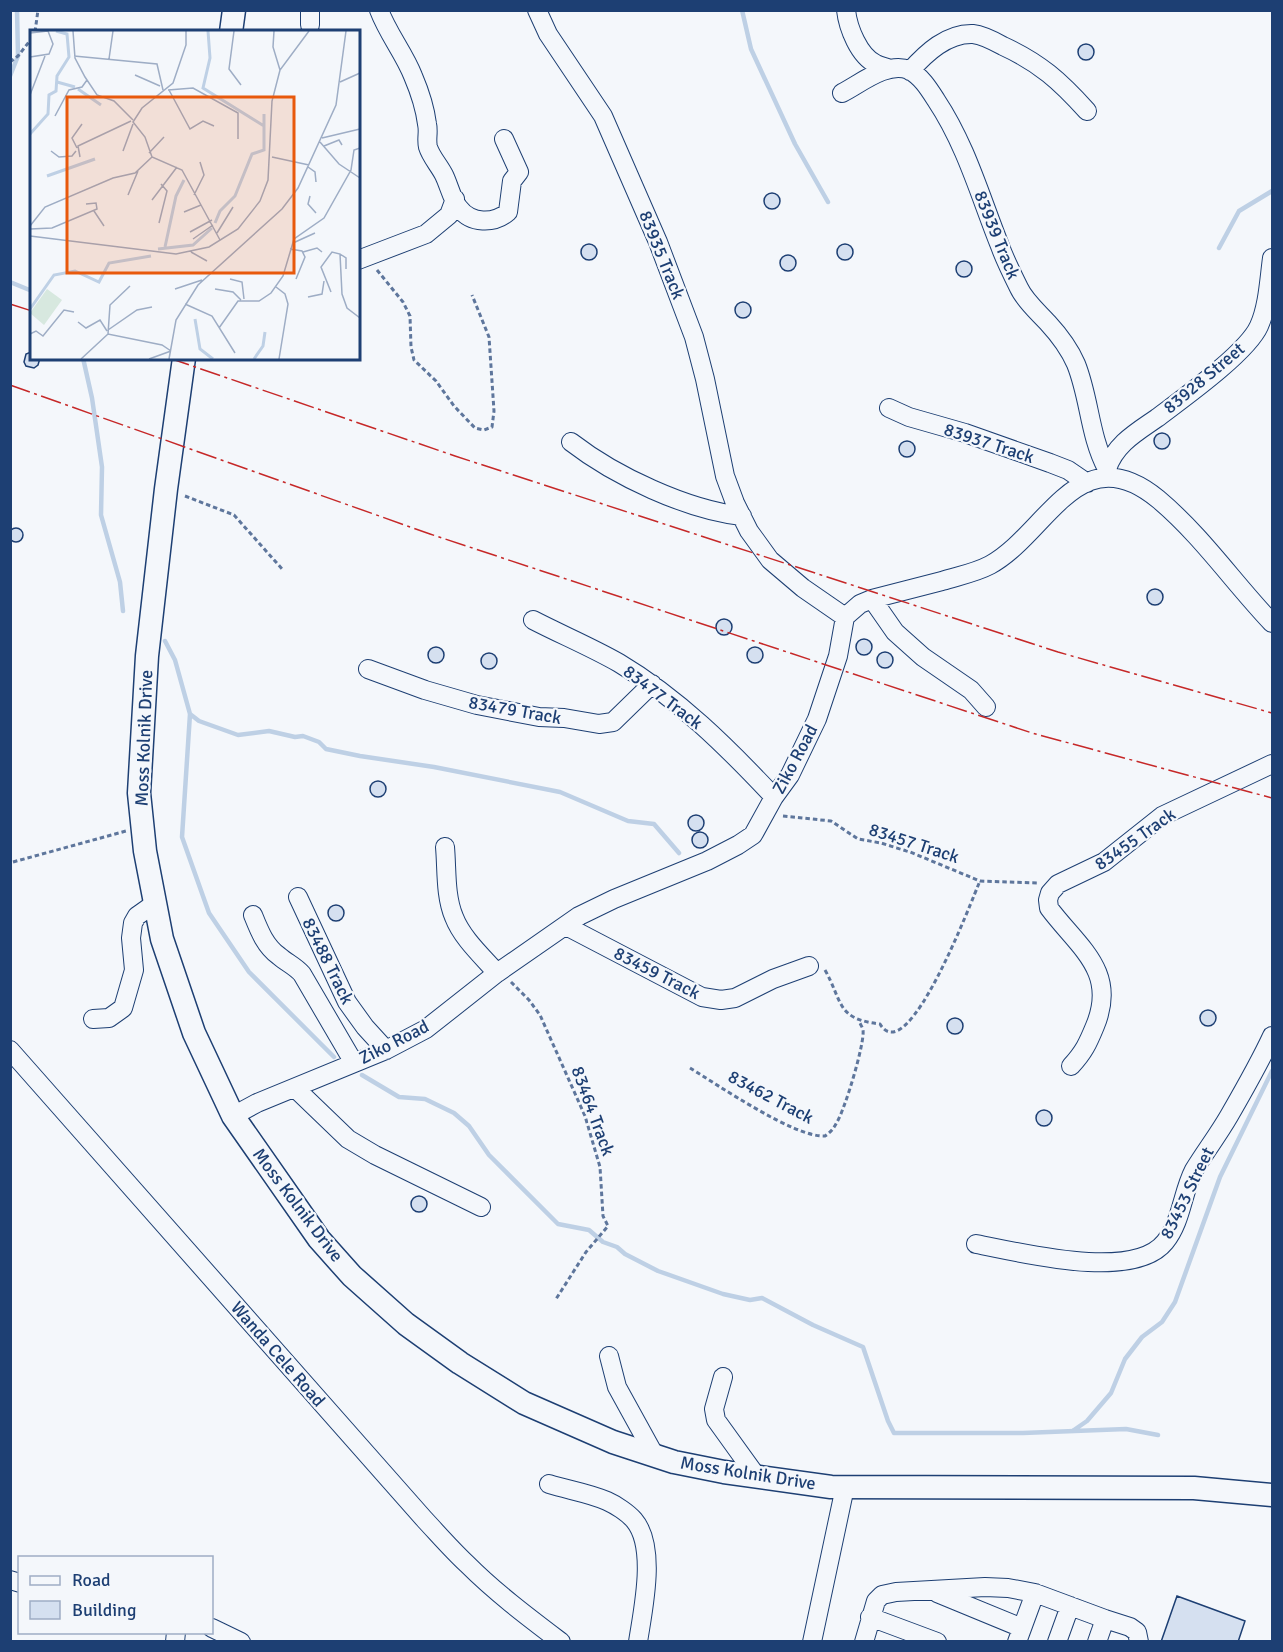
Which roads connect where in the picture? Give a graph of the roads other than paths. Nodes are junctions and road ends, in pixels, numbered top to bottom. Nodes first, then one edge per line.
1 (234, 10) edge
2 (380, 10) edge
3 (537, 10) edge
4 (846, 10) edge
5 (231, 30) edge
6 (890, 69) junction
7 (910, 71) junction
8 (842, 93) dead end
9 (1088, 111) dead end
10 (504, 140) dead end
11 (455, 200) junction
12 (1272, 258) edge
13 (363, 259) edge
14 (184, 360) edge
15 (889, 408) dead end
16 (571, 442) dead end
17 (1108, 473) junction
18 (1087, 483) junction
19 (742, 516) junction
20 (872, 599) junction
21 (845, 617) junction
22 (533, 620) dead end
23 (1272, 623) edge
24 (368, 669) dead end
25 (652, 684) junction
26 (986, 707) dead end
27 (1272, 764) edge
28 (772, 802) junction
29 (445, 847) dead end
30 (297, 897) dead end
31 (154, 904) junction
32 (253, 915) dead end
33 (566, 926) junction
34 (809, 966) road end
35 (497, 973) junction
36 (93, 1019) dead end
37 (1272, 1036) edge
38 (10, 1050) edge
39 (386, 1050) junction
40 (354, 1063) junction
41 (1071, 1066) dead end
42 (295, 1088) junction
43 (233, 1116) junction
44 (482, 1207) dead end
45 (976, 1244) dead end
46 (609, 1356) dead end
47 (723, 1377) dead end
48 (655, 1456) junction
49 (758, 1477) junction
50 (549, 1485) dead end
51 (844, 1486) junction
52 (1272, 1495) edge
53 (932, 1591) junction
54 (1035, 1593) junction
55 (1070, 1606) junction
56 (870, 1617) junction
57 (1105, 1619) junction
58 (216, 1633) edge
59 (1019, 1635) edge
60 (241, 1641) edge
61 (561, 1641) edge
62 (638, 1641) edge
63 (812, 1641) edge
64 (864, 1641) edge
65 (937, 1641) edge
66 (1057, 1641) edge
67 (1097, 1641) edge
68 (1139, 1641) edge

1 - 5 main road
2 - 11 street
3 - 19 street, 83935 Track
4 - 6 street
6 - 7 street
6 - 8 street
7 - 9 street
7 - 17 street, 83939 Track
10 - 11 street
11 - 13 street
12 - 17 street, 83928 Street
14 - 31 main road, Moss Kolnik Drive
15 - 18 street, 83937 Track
16 - 19 street
17 - 18 street
17 - 23 street
18 - 20 street
19 - 21 street, 83935 Track
20 - 21 street
20 - 26 street
21 - 28 street, Ziko Road
22 - 25 street, 83477 Track
24 - 25 street, 83479 Track
25 - 28 street, 83477 Track
27 - 41 street, 83455 Track
28 - 33 street, Ziko Road
29 - 35 street
30 - 39 street, 83488 Track
31 - 36 street
31 - 43 main road, Moss Kolnik Drive
32 - 40 street
33 - 34 street, 83459 Track
33 - 35 street, Ziko Road
35 - 39 street, Ziko Road
37 - 45 street, 83453 Street
38 - 61 street, Wanda Cele Road
39 - 40 street, Ziko Road
40 - 42 street, Ziko Road
42 - 43 street, Ziko Road
42 - 44 street
43 - 48 main road, Moss Kolnik Drive
46 - 48 street
47 - 49 street
48 - 49 main road, Moss Kolnik Drive
49 - 51 main road, Moss Kolnik Drive
50 - 62 street
51 - 52 main road, Moss Kolnik Drive
51 - 63 street
53 - 54 street
53 - 56 street
53 - 59 street
54 - 55 street
54 - 59 street
55 - 57 street
55 - 66 street
56 - 64 street
56 - 65 street
57 - 67 street
57 - 68 street
58 - 60 street

